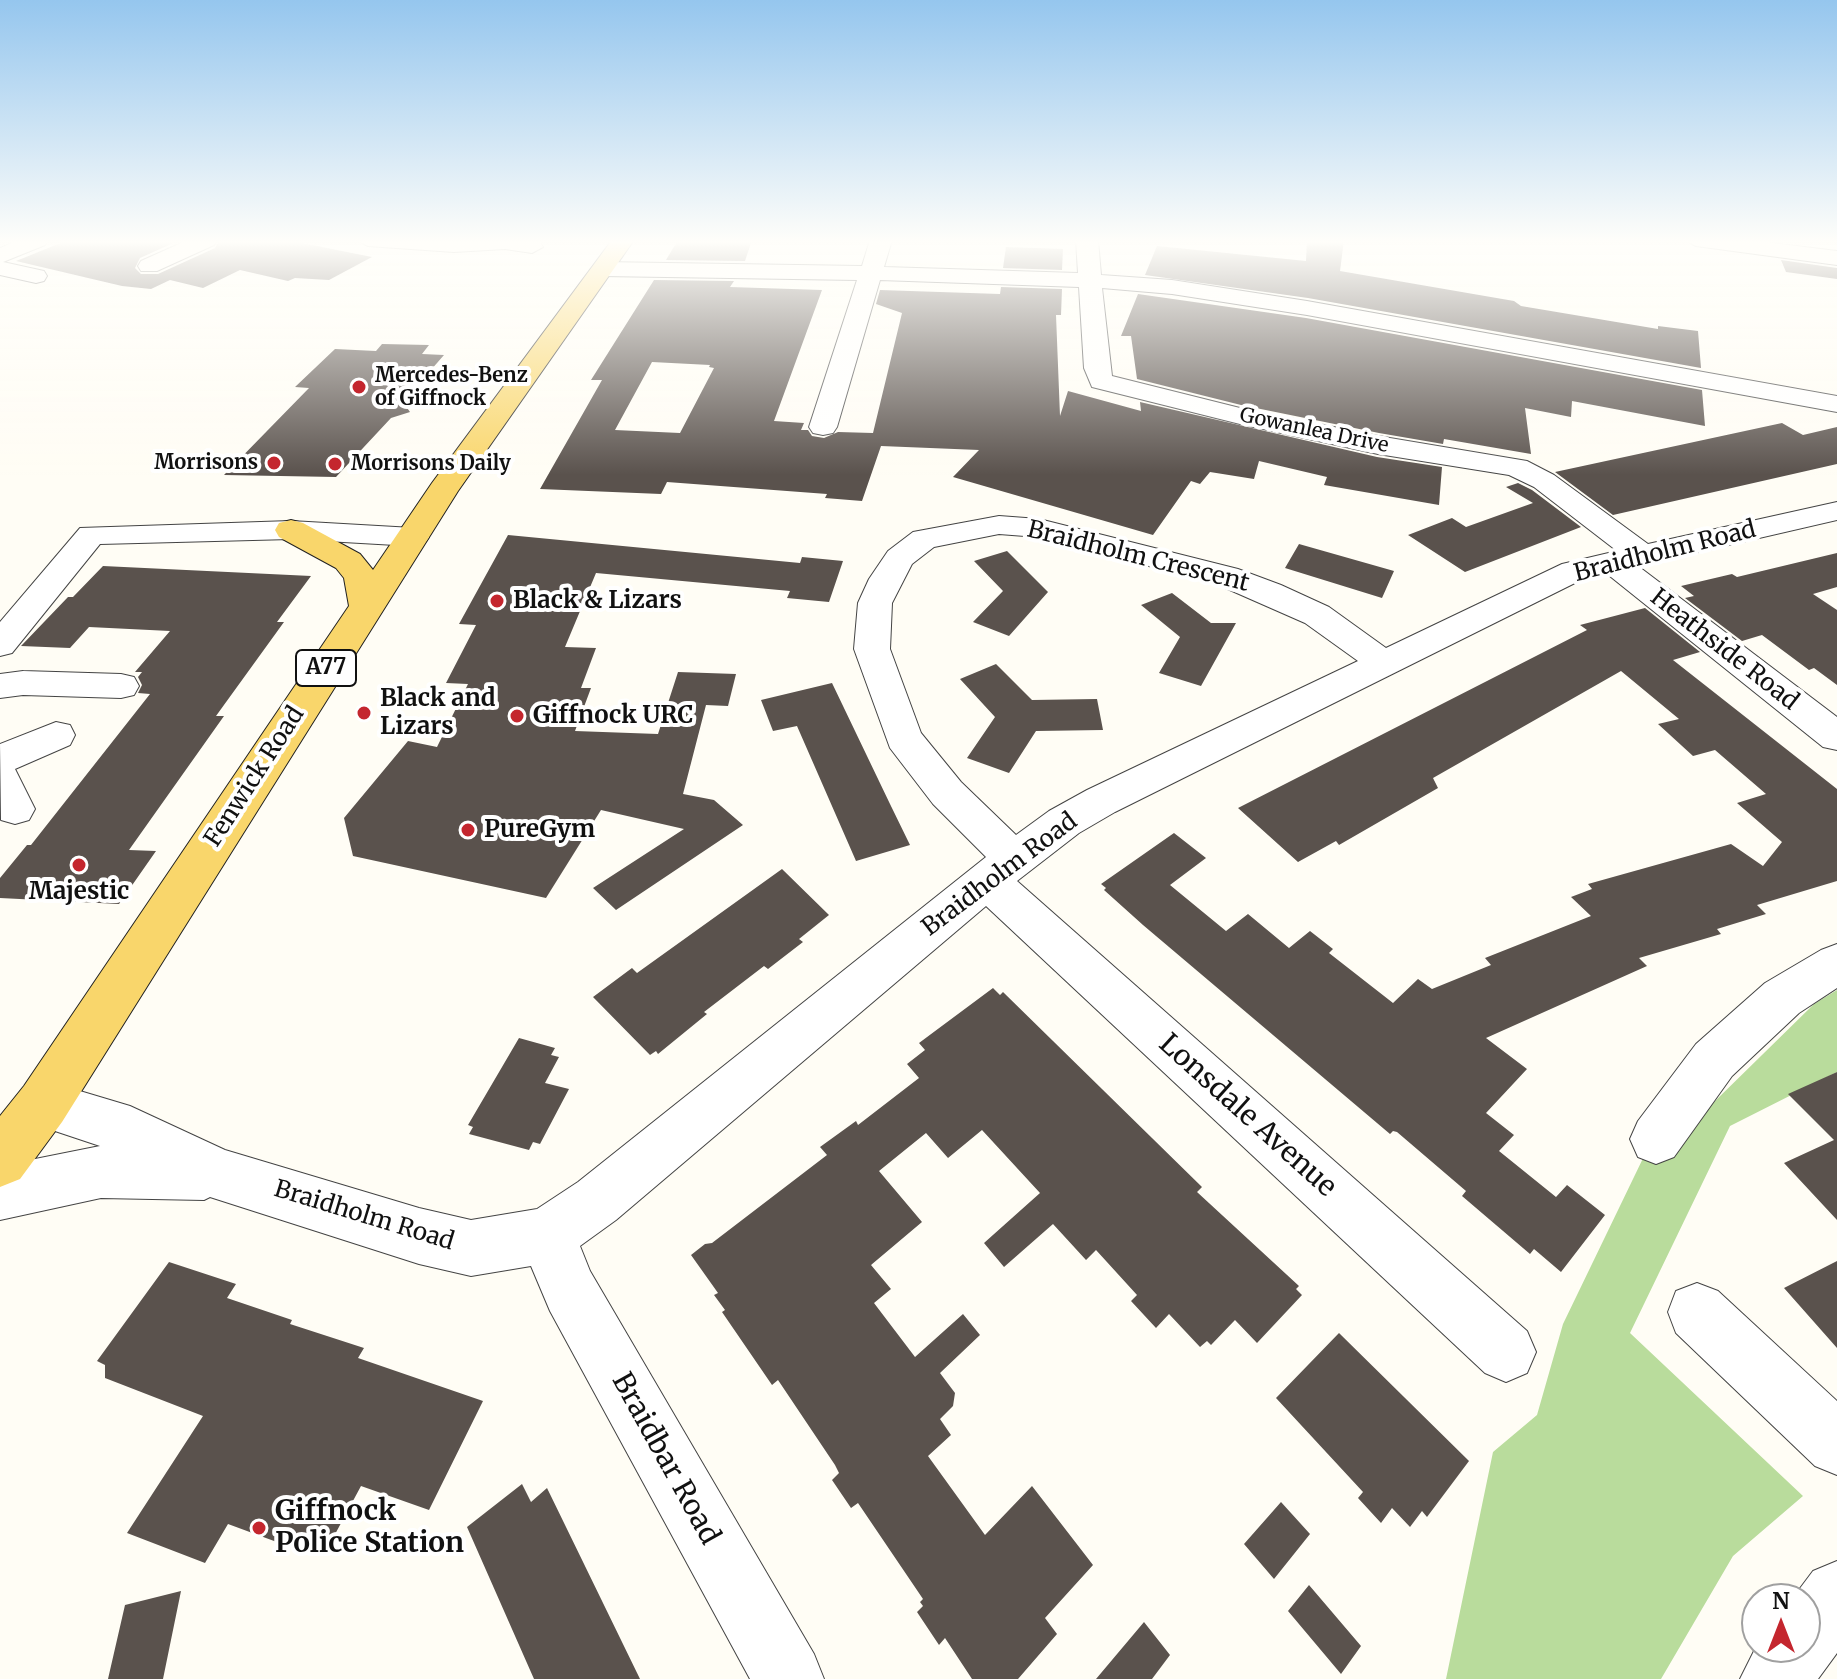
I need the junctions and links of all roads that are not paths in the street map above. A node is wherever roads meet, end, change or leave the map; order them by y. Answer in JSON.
{"nodes":[{"id":1,"x":567,"y":318,"type":"edge"},
{"id":2,"x":855,"y":318,"type":"edge"},
{"id":3,"x":1093,"y":318,"type":"edge"},
{"id":4,"x":1360,"y":318,"type":"edge"},
{"id":5,"x":1837,"y":404,"type":"edge"},
{"id":6,"x":823,"y":427,"type":"dead end"},
{"id":7,"x":1837,"y":511,"type":"edge"},
{"id":8,"x":291,"y":530,"type":"junction"},
{"id":9,"x":413,"y":537,"type":"junction"},
{"id":10,"x":1628,"y":559,"type":"junction"},
{"id":11,"x":367,"y":606,"type":"junction"},
{"id":12,"x":0,"y":645,"type":"edge"},
{"id":13,"x":1385,"y":664,"type":"junction"},
{"id":14,"x":0,"y":686,"type":"edge"},
{"id":15,"x":121,"y":686,"type":"dead end"},
{"id":16,"x":56,"y":735,"type":"dead end"},
{"id":17,"x":1837,"y":737,"type":"edge"},
{"id":18,"x":0,"y":760,"type":"edge"},
{"id":19,"x":1001,"y":870,"type":"junction"},
{"id":20,"x":1837,"y":964,"type":"edge"},
{"id":21,"x":43,"y":1104,"type":"junction"},
{"id":22,"x":1656,"y":1139,"type":"dead end"},
{"id":23,"x":0,"y":1160,"type":"edge"},
{"id":24,"x":217,"y":1174,"type":"junction"},
{"id":25,"x":0,"y":1193,"type":"edge"},
{"id":26,"x":547,"y":1235,"type":"junction"},
{"id":27,"x":1697,"y":1312,"type":"dead end"},
{"id":28,"x":1506,"y":1352,"type":"dead end"},
{"id":29,"x":1837,"y":1444,"type":"edge"},
{"id":30,"x":1837,"y":1595,"type":"edge"},
{"id":31,"x":1821,"y":1617,"type":"edge"},
{"id":32,"x":789,"y":1679,"type":"edge"}],
"edges":[{"from":1,"to":9,"type":"main road","name":"Fenwick Road","number":"A77"},
{"from":2,"to":6,"type":"street"},
{"from":3,"to":10,"type":"street","name":"Gowanlea Drive"},
{"from":4,"to":5,"type":"street"},
{"from":7,"to":10,"type":"street","name":"Braidholm Road"},
{"from":8,"to":9,"type":"street"},
{"from":8,"to":11,"type":"main road"},
{"from":8,"to":12,"type":"street"},
{"from":9,"to":11,"type":"main road","name":"Fenwick Road","number":"A77"},
{"from":10,"to":13,"type":"street","name":"Braidholm Road"},
{"from":10,"to":17,"type":"street","name":"Heathside Road"},
{"from":11,"to":21,"type":"main road","name":"Fenwick Road","number":"A77"},
{"from":13,"to":19,"type":"street","name":"Braidholm Road"},
{"from":13,"to":19,"type":"street","name":"Braidholm Crescent"},
{"from":14,"to":15,"type":"street"},
{"from":16,"to":18,"type":"street"},
{"from":19,"to":26,"type":"street","name":"Braidholm Road"},
{"from":19,"to":28,"type":"street","name":"Lonsdale Avenue"},
{"from":20,"to":22,"type":"street"},
{"from":21,"to":23,"type":"main road","name":"Fenwick Road","number":"A77"},
{"from":21,"to":24,"type":"street","name":"Braidholm Road"},
{"from":24,"to":25,"type":"street","name":"Braidholm Road"},
{"from":24,"to":26,"type":"street","name":"Braidholm Road"},
{"from":26,"to":32,"type":"street","name":"Braidbar Road"},
{"from":27,"to":29,"type":"street"},
{"from":30,"to":31,"type":"street"}]}
